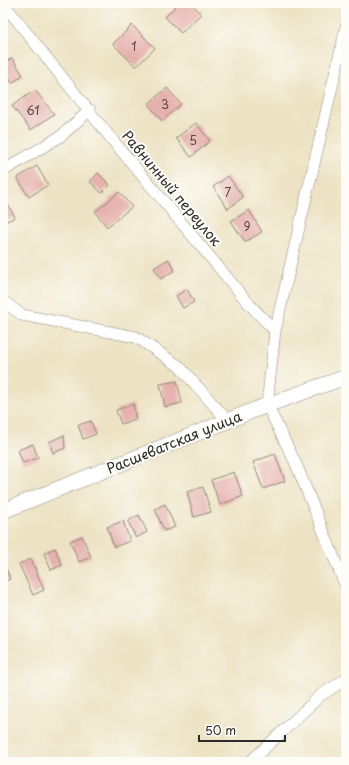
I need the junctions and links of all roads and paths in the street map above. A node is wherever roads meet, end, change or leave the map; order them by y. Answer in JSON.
{"nodes":[{"id":1,"x":3,"y":3,"type":"edge"},
{"id":2,"x":346,"y":27,"type":"edge"},
{"id":3,"x":90,"y":110,"type":"junction"},
{"id":4,"x":3,"y":171,"type":"edge"},
{"id":5,"x":3,"y":301,"type":"edge"},
{"id":6,"x":275,"y":331,"type":"junction"},
{"id":7,"x":346,"y":377,"type":"edge"},
{"id":8,"x":267,"y":405,"type":"junction"},
{"id":9,"x":228,"y":420,"type":"junction"},
{"id":10,"x":3,"y":511,"type":"edge"},
{"id":11,"x":346,"y":587,"type":"edge"},
{"id":12,"x":346,"y":679,"type":"edge"},
{"id":13,"x":250,"y":762,"type":"edge"}],
"edges":[{"from":1,"to":3,"type":"street","name":"Равнинный переулок"},
{"from":2,"to":6,"type":"street"},
{"from":3,"to":4,"type":"street"},
{"from":3,"to":6,"type":"street","name":"Равнинный переулок"},
{"from":5,"to":9,"type":"street"},
{"from":6,"to":8,"type":"street"},
{"from":7,"to":8,"type":"street","name":"Расшеватская улица"},
{"from":8,"to":9,"type":"street","name":"Расшеватская улица"},
{"from":8,"to":11,"type":"street"},
{"from":9,"to":10,"type":"street","name":"Расшеватская улица"},
{"from":12,"to":13,"type":"street"}]}
